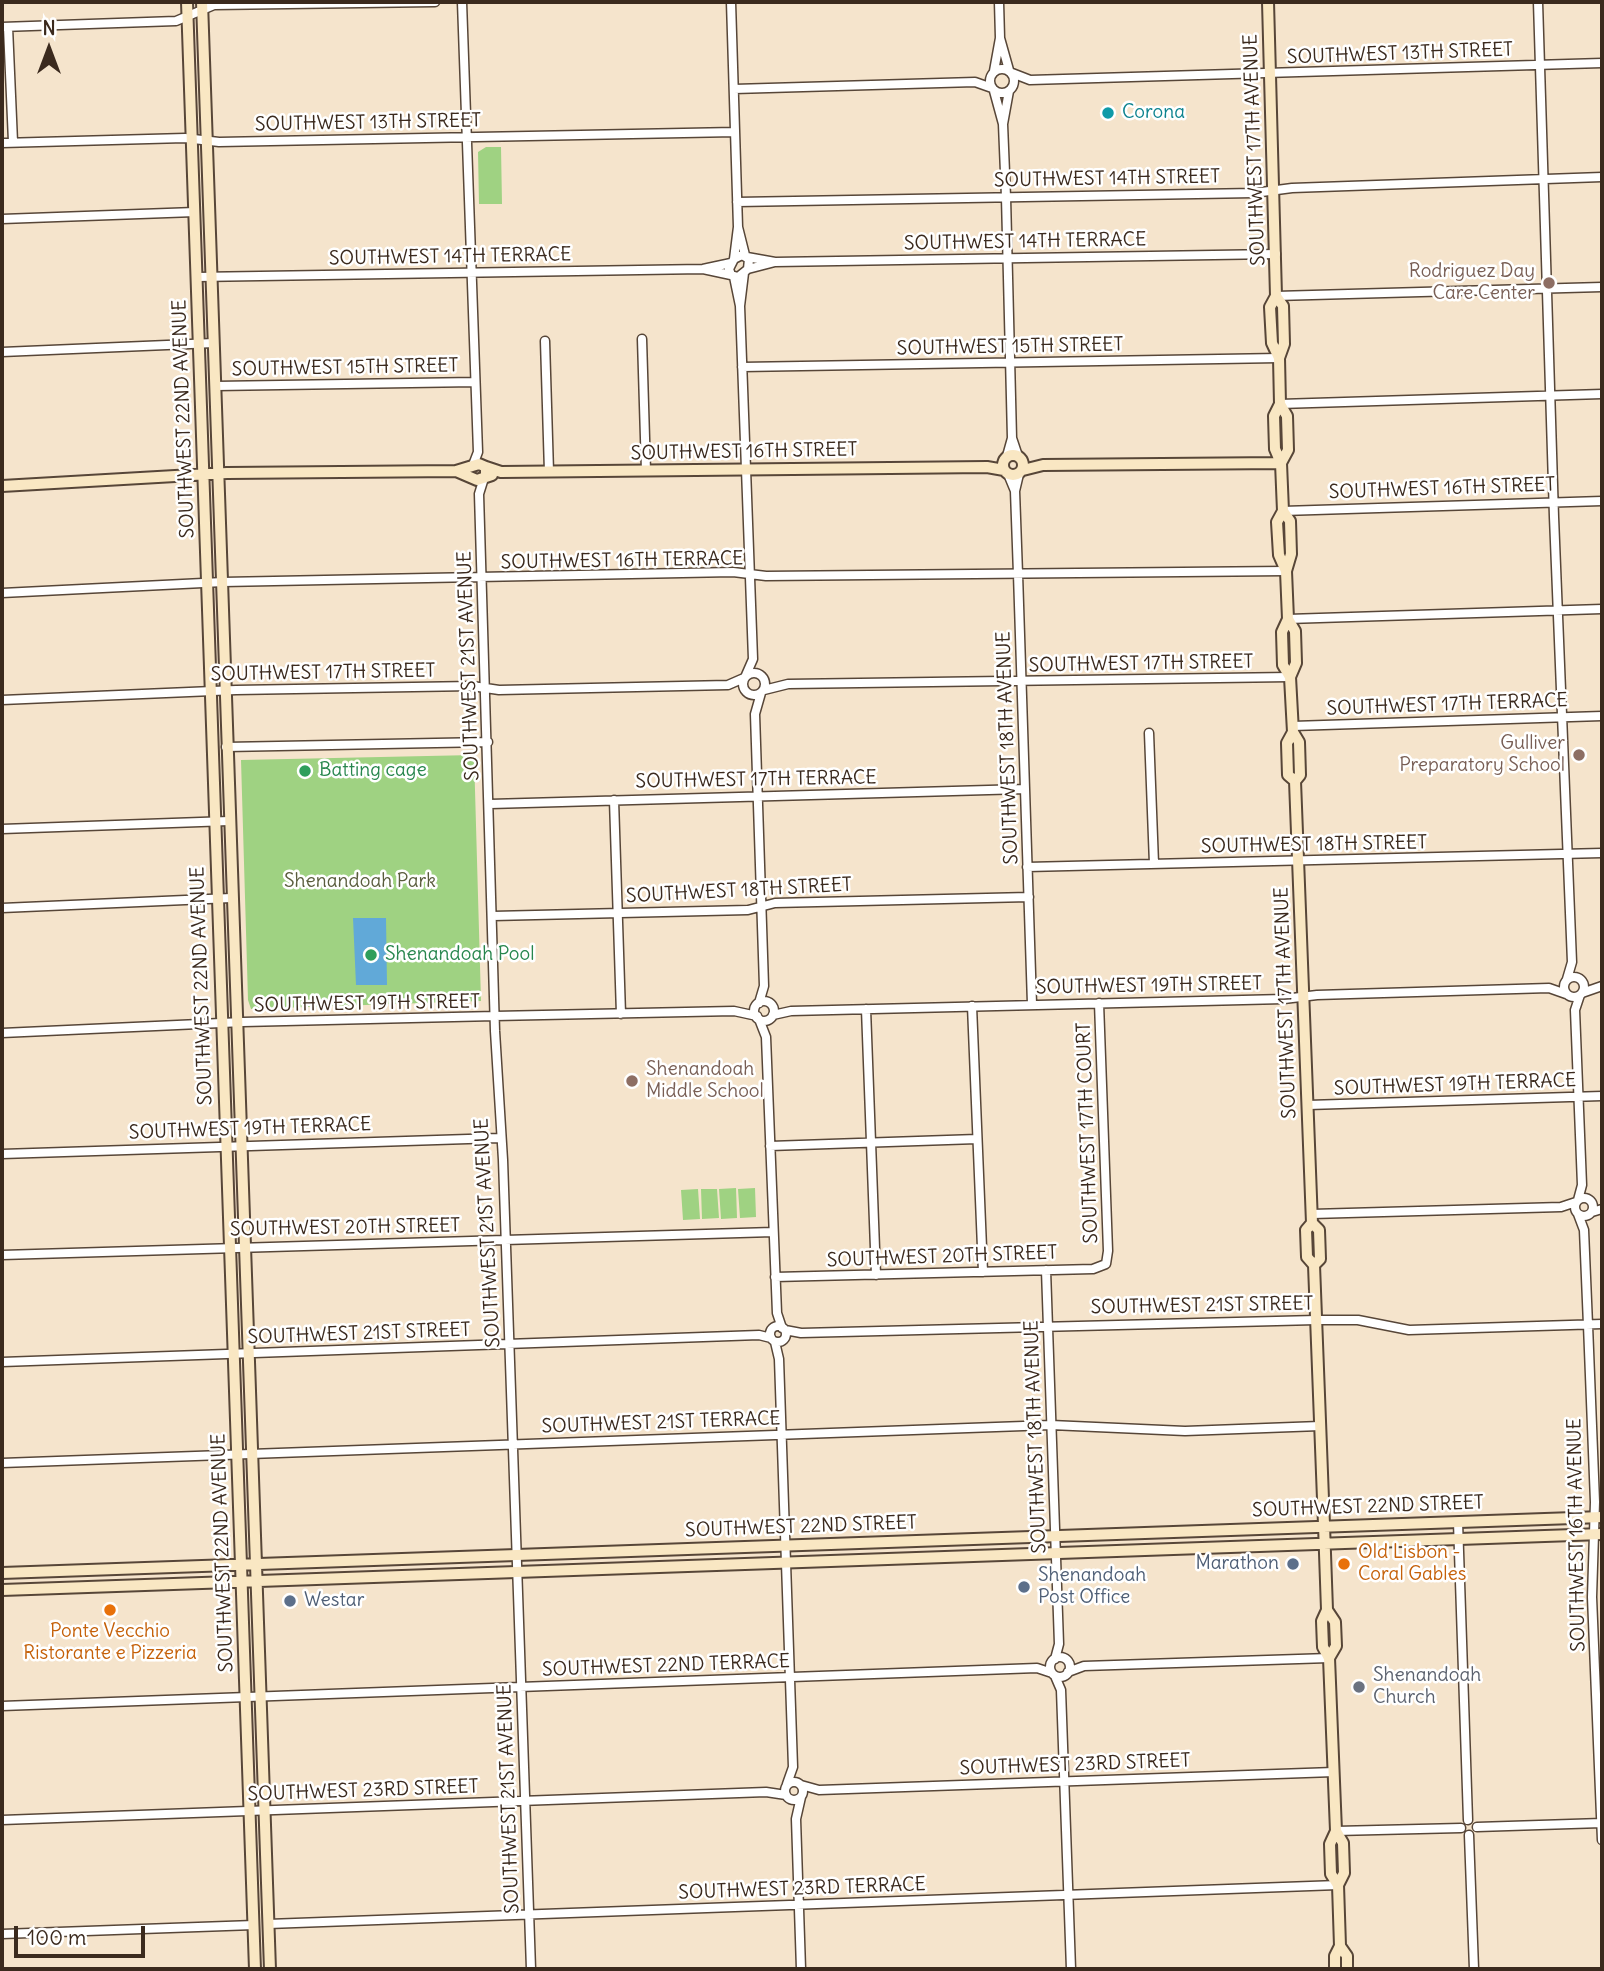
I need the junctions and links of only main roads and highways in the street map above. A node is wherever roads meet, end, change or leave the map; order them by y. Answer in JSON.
{"nodes":[{"id":1,"x":187,"y":2,"type":"edge"},
{"id":2,"x":1268,"y":2,"type":"edge"},
{"id":3,"x":202,"y":6,"type":"edge"},
{"id":4,"x":1281,"y":463,"type":"junction"},
{"id":5,"x":219,"y":474,"type":"junction"},
{"id":6,"x":204,"y":475,"type":"junction"},
{"id":7,"x":2,"y":486,"type":"edge"},
{"id":8,"x":1598,"y":1517,"type":"edge"},
{"id":9,"x":1324,"y":1525,"type":"junction"},
{"id":10,"x":1597,"y":1534,"type":"edge"},
{"id":11,"x":1325,"y":1542,"type":"junction"},
{"id":12,"x":241,"y":1564,"type":"junction"},
{"id":13,"x":256,"y":1564,"type":"junction"},
{"id":14,"x":2,"y":1573,"type":"edge"},
{"id":15,"x":242,"y":1581,"type":"junction"},
{"id":16,"x":256,"y":1581,"type":"junction"},
{"id":17,"x":2,"y":1590,"type":"edge"},
{"id":18,"x":268,"y":1924,"type":"junction"},
{"id":19,"x":254,"y":1925,"type":"junction"},
{"id":20,"x":1340,"y":1946,"type":"junction"},
{"id":21,"x":255,"y":1969,"type":"edge"},
{"id":22,"x":270,"y":1969,"type":"edge"},
{"id":23,"x":1335,"y":1969,"type":"edge"},
{"id":24,"x":1347,"y":1969,"type":"edge"}],
"edges":[{"from":1,"to":6,"type":"main road","name":"SOUTHWEST 22ND AVENUE"},
{"from":2,"to":4,"type":"main road","name":"SOUTHWEST 17TH AVENUE"},
{"from":3,"to":5,"type":"main road","name":"SOUTHWEST 22ND AVENUE"},
{"from":4,"to":5,"type":"main road","name":"SOUTHWEST 16TH STREET"},
{"from":4,"to":9,"type":"main road","name":"SOUTHWEST 17TH AVENUE"},
{"from":5,"to":6,"type":"main road","name":"SOUTHWEST 16TH STREET"},
{"from":5,"to":13,"type":"main road","name":"SOUTHWEST 22ND AVENUE"},
{"from":6,"to":7,"type":"main road","name":"SOUTHWEST 16TH STREET"},
{"from":6,"to":12,"type":"main road","name":"SOUTHWEST 22ND AVENUE"},
{"from":8,"to":9,"type":"main road","name":"SOUTHWEST 22ND STREET"},
{"from":9,"to":11,"type":"main road","name":"SOUTHWEST 17TH AVENUE"},
{"from":9,"to":13,"type":"main road","name":"SOUTHWEST 22ND STREET"},
{"from":10,"to":11,"type":"main road","name":"SOUTHWEST 22ND STREET"},
{"from":11,"to":16,"type":"main road","name":"SOUTHWEST 22ND STREET"},
{"from":11,"to":20,"type":"main road","name":"SOUTHWEST 17TH AVENUE"},
{"from":12,"to":13,"type":"main road","name":"SOUTHWEST 22ND STREET"},
{"from":12,"to":14,"type":"main road","name":"SOUTHWEST 22ND STREET"},
{"from":12,"to":15,"type":"main road","name":"SOUTHWEST 22ND AVENUE"},
{"from":13,"to":16,"type":"main road","name":"SOUTHWEST 22ND AVENUE"},
{"from":15,"to":16,"type":"main road","name":"SOUTHWEST 22ND STREET"},
{"from":15,"to":17,"type":"main road","name":"SOUTHWEST 22ND STREET"},
{"from":15,"to":19,"type":"main road","name":"SOUTHWEST 22ND AVENUE"},
{"from":16,"to":18,"type":"main road","name":"SOUTHWEST 22ND AVENUE"},
{"from":18,"to":19,"type":"main road"},
{"from":18,"to":22,"type":"main road","name":"SOUTHWEST 22ND AVENUE"},
{"from":19,"to":21,"type":"main road","name":"SOUTHWEST 22ND AVENUE"},
{"from":20,"to":23,"type":"main road","name":"SOUTHWEST 17TH AVENUE"},
{"from":20,"to":24,"type":"main road","name":"SOUTHWEST 17TH AVENUE"}]}
